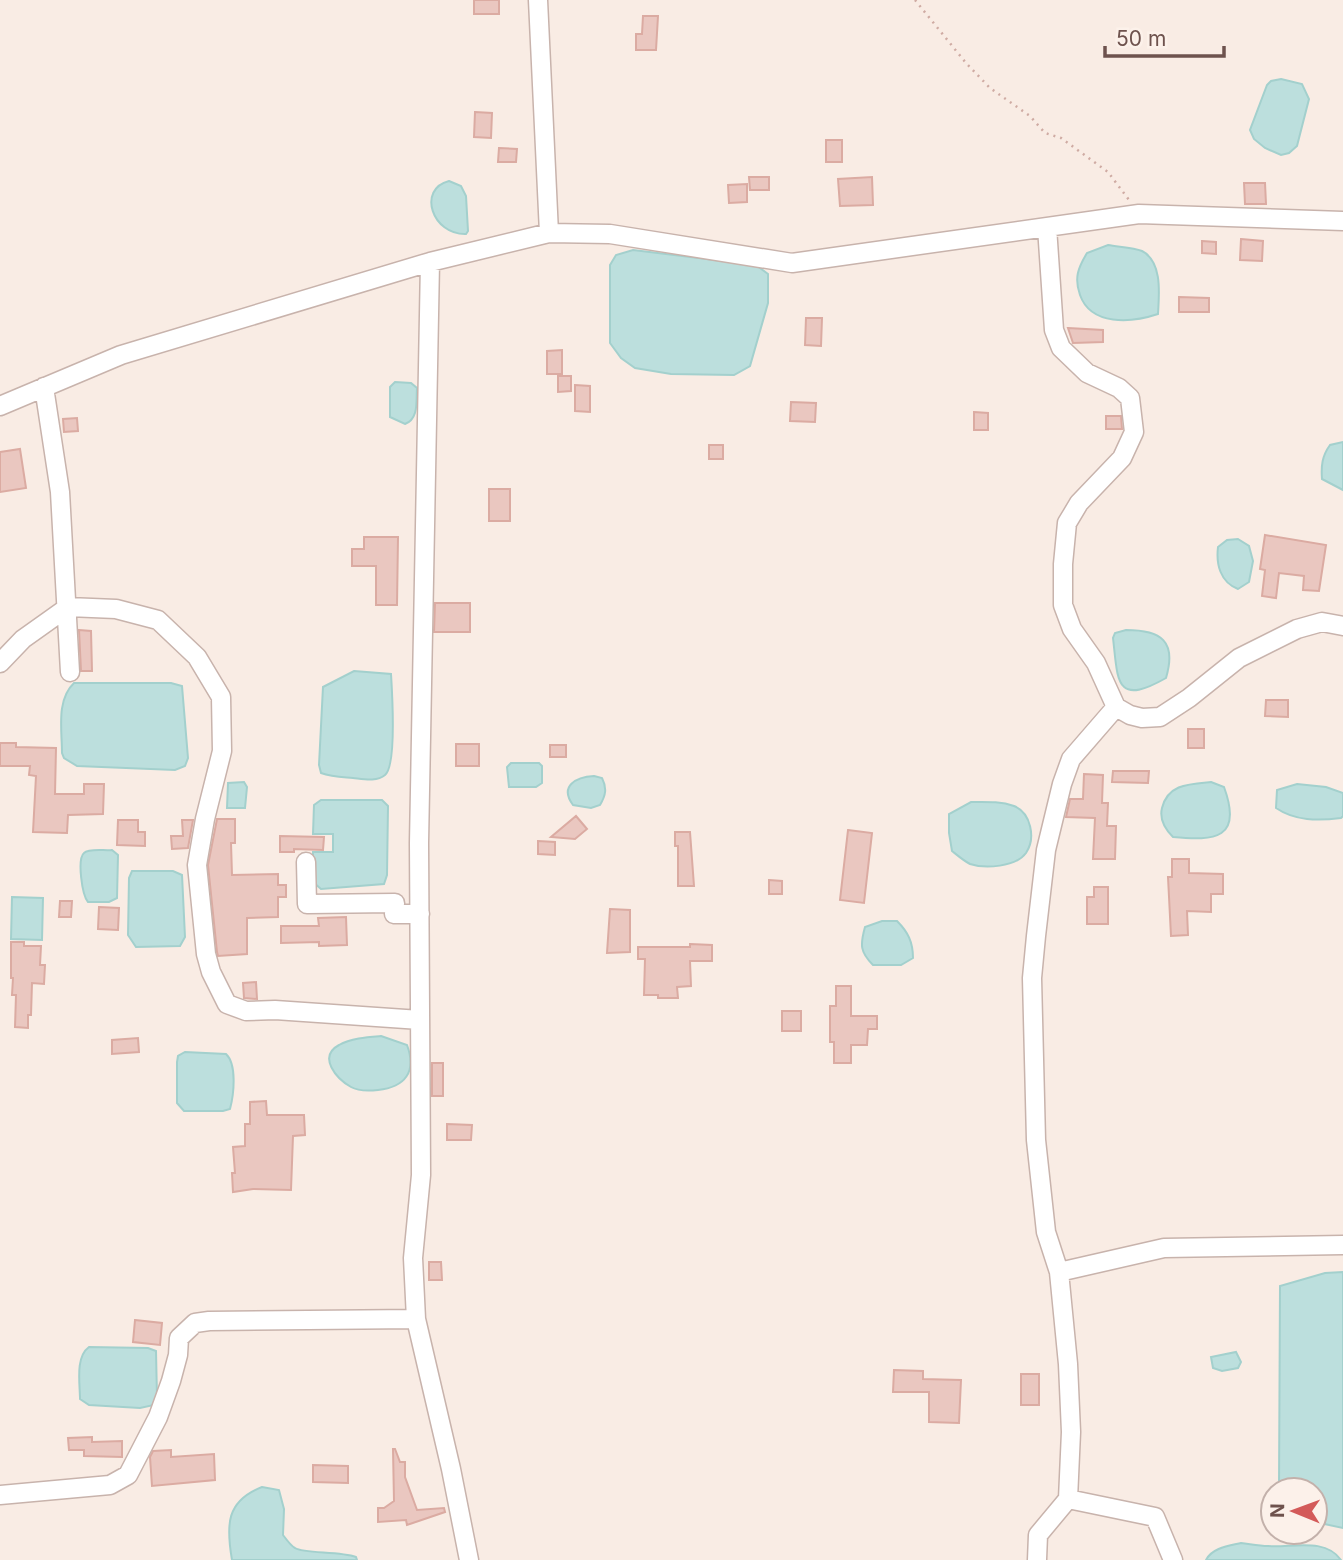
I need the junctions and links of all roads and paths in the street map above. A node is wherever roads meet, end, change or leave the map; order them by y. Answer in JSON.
{"nodes":[{"id":1,"x":538,"y":0,"type":"edge"},
{"id":2,"x":915,"y":0,"type":"edge"},
{"id":3,"x":1139,"y":214,"type":"junction"},
{"id":4,"x":1343,"y":221,"type":"edge"},
{"id":5,"x":1047,"y":227,"type":"junction"},
{"id":6,"x":549,"y":233,"type":"junction"},
{"id":7,"x":430,"y":262,"type":"junction"},
{"id":8,"x":44,"y":387,"type":"junction"},
{"id":9,"x":0,"y":406,"type":"edge"},
{"id":10,"x":68,"y":607,"type":"junction"},
{"id":11,"x":1343,"y":626,"type":"edge"},
{"id":12,"x":0,"y":663,"type":"edge"},
{"id":13,"x":70,"y":672,"type":"dead end"},
{"id":14,"x":1116,"y":707,"type":"junction"},
{"id":15,"x":306,"y":862,"type":"dead end"},
{"id":16,"x":420,"y":914,"type":"junction"},
{"id":17,"x":420,"y":1020,"type":"junction"},
{"id":18,"x":1343,"y":1245,"type":"edge"},
{"id":19,"x":1059,"y":1272,"type":"junction"},
{"id":20,"x":416,"y":1319,"type":"junction"},
{"id":21,"x":0,"y":1495,"type":"edge"},
{"id":22,"x":1068,"y":1499,"type":"junction"},
{"id":23,"x":469,"y":1560,"type":"edge"},
{"id":24,"x":1037,"y":1560,"type":"edge"},
{"id":25,"x":1173,"y":1560,"type":"edge"}],
"edges":[{"from":1,"to":6,"type":"street"},
{"from":2,"to":3,"type":"path"},
{"from":3,"to":4,"type":"street"},
{"from":3,"to":5,"type":"street"},
{"from":5,"to":6,"type":"street"},
{"from":5,"to":14,"type":"street"},
{"from":6,"to":7,"type":"street"},
{"from":7,"to":8,"type":"street"},
{"from":7,"to":16,"type":"street"},
{"from":8,"to":9,"type":"street"},
{"from":8,"to":10,"type":"street"},
{"from":10,"to":12,"type":"street"},
{"from":10,"to":13,"type":"street"},
{"from":10,"to":17,"type":"street"},
{"from":11,"to":14,"type":"street"},
{"from":14,"to":19,"type":"street"},
{"from":15,"to":16,"type":"street"},
{"from":16,"to":17,"type":"street"},
{"from":17,"to":20,"type":"street"},
{"from":18,"to":19,"type":"street"},
{"from":19,"to":22,"type":"street"},
{"from":20,"to":21,"type":"street"},
{"from":20,"to":23,"type":"street"},
{"from":22,"to":24,"type":"street"},
{"from":22,"to":25,"type":"street"}]}
